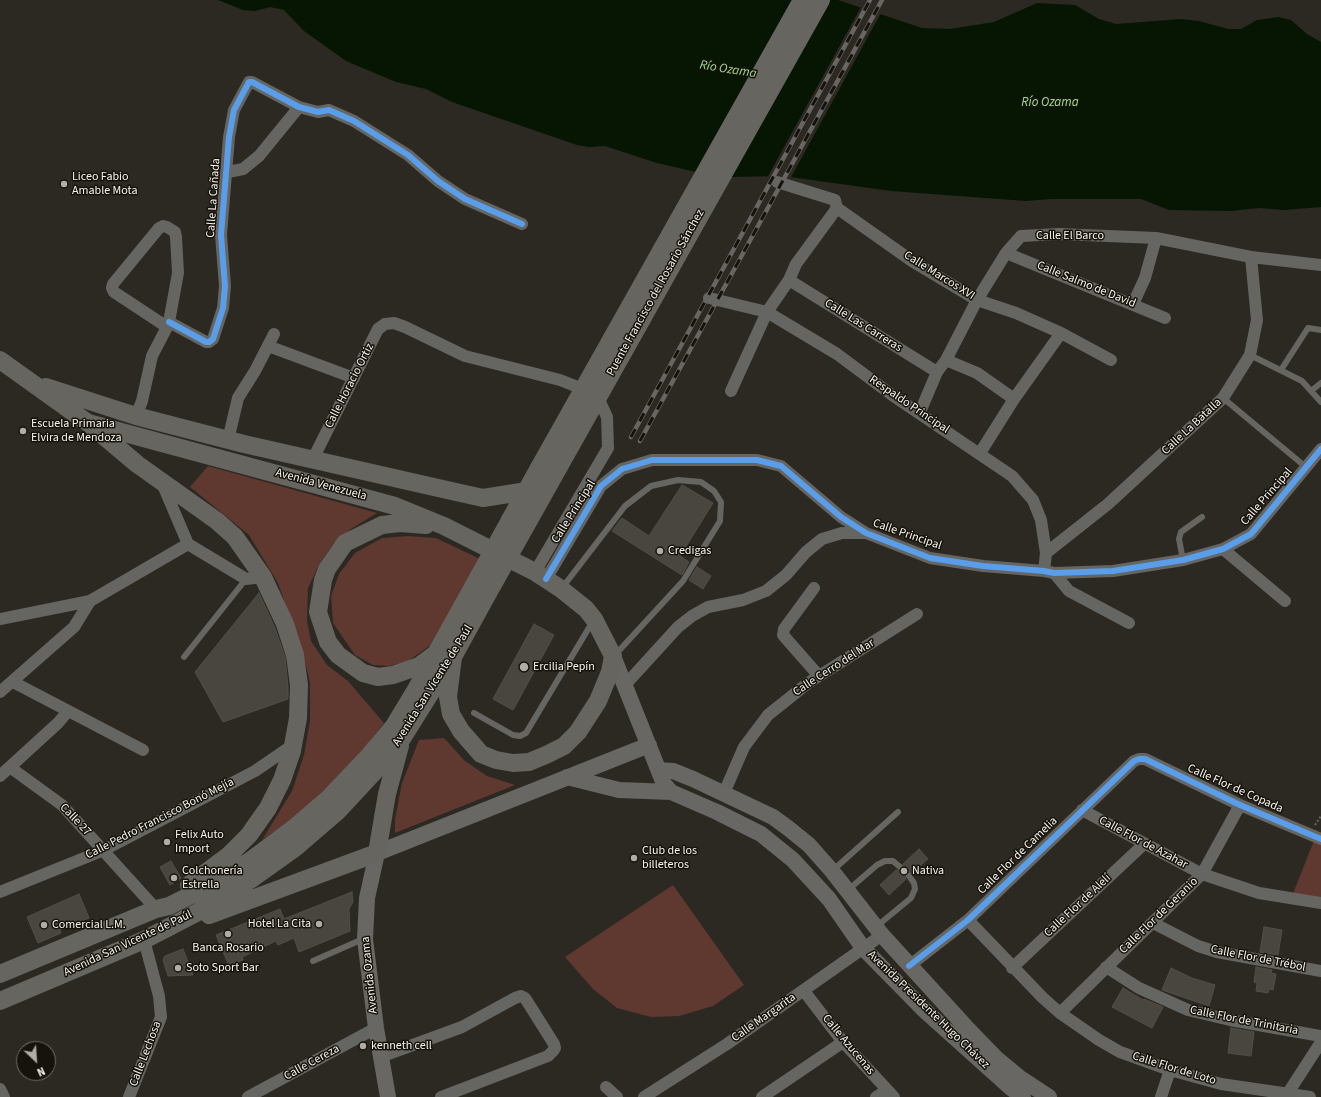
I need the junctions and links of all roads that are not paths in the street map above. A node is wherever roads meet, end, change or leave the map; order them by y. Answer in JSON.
{"nodes":[{"id":1,"x":802,"y":0,"type":"edge"},
{"id":2,"x":821,"y":0,"type":"edge"},
{"id":3,"x":299,"y":107,"type":"junction"},
{"id":4,"x":228,"y":172,"type":"junction"},
{"id":5,"x":777,"y":182,"type":"dead end"},
{"id":6,"x":837,"y":208,"type":"junction"},
{"id":7,"x":522,"y":224,"type":"dead end"},
{"id":8,"x":1156,"y":238,"type":"junction"},
{"id":9,"x":1006,"y":253,"type":"junction"},
{"id":10,"x":1251,"y":257,"type":"junction"},
{"id":11,"x":1321,"y":265,"type":"edge"},
{"id":12,"x":788,"y":280,"type":"junction"},
{"id":13,"x":709,"y":298,"type":"dead end"},
{"id":14,"x":977,"y":300,"type":"junction"},
{"id":15,"x":1133,"y":304,"type":"junction"},
{"id":16,"x":767,"y":312,"type":"junction"},
{"id":17,"x":1165,"y":318,"type":"dead end"},
{"id":18,"x":168,"y":324,"type":"junction"},
{"id":19,"x":1321,"y":330,"type":"edge"},
{"id":20,"x":1061,"y":332,"type":"junction"},
{"id":21,"x":274,"y":334,"type":"dead end"},
{"id":22,"x":268,"y":346,"type":"junction"},
{"id":23,"x":1250,"y":355,"type":"junction"},
{"id":24,"x":0,"y":360,"type":"edge"},
{"id":25,"x":946,"y":360,"type":"junction"},
{"id":26,"x":1111,"y":360,"type":"dead end"},
{"id":27,"x":1281,"y":370,"type":"junction"},
{"id":28,"x":937,"y":372,"type":"junction"},
{"id":29,"x":354,"y":378,"type":"junction"},
{"id":30,"x":1321,"y":383,"type":"edge"},
{"id":31,"x":33,"y":384,"type":"junction"},
{"id":32,"x":731,"y":391,"type":"dead end"},
{"id":33,"x":1311,"y":391,"type":"junction"},
{"id":34,"x":1224,"y":398,"type":"junction"},
{"id":35,"x":1014,"y":399,"type":"junction"},
{"id":36,"x":1321,"y":402,"type":"edge"},
{"id":37,"x":920,"y":412,"type":"junction"},
{"id":38,"x":136,"y":416,"type":"junction"},
{"id":39,"x":88,"y":423,"type":"junction"},
{"id":40,"x":228,"y":440,"type":"junction"},
{"id":41,"x":1321,"y":449,"type":"edge"},
{"id":42,"x":980,"y":453,"type":"junction"},
{"id":43,"x":313,"y":459,"type":"junction"},
{"id":44,"x":1307,"y":468,"type":"junction"},
{"id":45,"x":162,"y":482,"type":"junction"},
{"id":46,"x":527,"y":491,"type":"junction"},
{"id":47,"x":1202,"y":517,"type":"dead end"},
{"id":48,"x":444,"y":526,"type":"junction"},
{"id":49,"x":866,"y":533,"type":"junction"},
{"id":50,"x":188,"y":544,"type":"junction"},
{"id":51,"x":1223,"y":549,"type":"junction"},
{"id":52,"x":1046,"y":553,"type":"junction"},
{"id":53,"x":1184,"y":560,"type":"junction"},
{"id":54,"x":1049,"y":572,"type":"junction"},
{"id":55,"x":541,"y":576,"type":"junction"},
{"id":56,"x":255,"y":578,"type":"junction"},
{"id":57,"x":486,"y":581,"type":"junction"},
{"id":58,"x":814,"y":588,"type":"dead end"},
{"id":59,"x":561,"y":589,"type":"junction"},
{"id":60,"x":90,"y":601,"type":"junction"},
{"id":61,"x":1285,"y":601,"type":"dead end"},
{"id":62,"x":916,"y":614,"type":"dead end"},
{"id":63,"x":0,"y":619,"type":"edge"},
{"id":64,"x":594,"y":619,"type":"junction"},
{"id":65,"x":1129,"y":623,"type":"dead end"},
{"id":66,"x":462,"y":624,"type":"junction"},
{"id":67,"x":435,"y":655,"type":"junction"},
{"id":68,"x":614,"y":656,"type":"junction"},
{"id":69,"x":184,"y":657,"type":"dead end"},
{"id":70,"x":453,"y":657,"type":"junction"},
{"id":71,"x":819,"y":676,"type":"junction"},
{"id":72,"x":13,"y":682,"type":"junction"},
{"id":73,"x":626,"y":684,"type":"junction"},
{"id":74,"x":0,"y":692,"type":"edge"},
{"id":75,"x":68,"y":710,"type":"junction"},
{"id":76,"x":474,"y":713,"type":"dead end"},
{"id":77,"x":403,"y":736,"type":"junction"},
{"id":78,"x":292,"y":745,"type":"junction"},
{"id":79,"x":649,"y":745,"type":"junction"},
{"id":80,"x":143,"y":750,"type":"dead end"},
{"id":81,"x":1139,"y":758,"type":"joint"},
{"id":82,"x":11,"y":768,"type":"junction"},
{"id":83,"x":659,"y":770,"type":"junction"},
{"id":84,"x":0,"y":776,"type":"edge"},
{"id":85,"x":567,"y":777,"type":"junction"},
{"id":86,"x":671,"y":792,"type":"junction"},
{"id":87,"x":724,"y":793,"type":"junction"},
{"id":88,"x":1240,"y":805,"type":"junction"},
{"id":89,"x":1082,"y":810,"type":"junction"},
{"id":90,"x":898,"y":812,"type":"dead end"},
{"id":91,"x":1321,"y":839,"type":"edge"},
{"id":92,"x":1144,"y":844,"type":"junction"},
{"id":93,"x":104,"y":850,"type":"junction"},
{"id":94,"x":377,"y":853,"type":"junction"},
{"id":95,"x":900,"y":866,"type":"dead end"},
{"id":96,"x":832,"y":871,"type":"junction"},
{"id":97,"x":1202,"y":874,"type":"junction"},
{"id":98,"x":909,"y":876,"type":"dead end"},
{"id":99,"x":847,"y":890,"type":"junction"},
{"id":100,"x":0,"y":892,"type":"edge"},
{"id":101,"x":1321,"y":903,"type":"edge"},
{"id":102,"x":156,"y":909,"type":"junction"},
{"id":103,"x":968,"y":920,"type":"junction"},
{"id":104,"x":1153,"y":923,"type":"junction"},
{"id":105,"x":879,"y":931,"type":"junction"},
{"id":106,"x":365,"y":939,"type":"junction"},
{"id":107,"x":144,"y":940,"type":"junction"},
{"id":108,"x":863,"y":948,"type":"junction"},
{"id":109,"x":313,"y":961,"type":"dead end"},
{"id":110,"x":909,"y":966,"type":"junction"},
{"id":111,"x":1106,"y":966,"type":"junction"},
{"id":112,"x":1012,"y":968,"type":"junction"},
{"id":113,"x":1321,"y":971,"type":"edge"},
{"id":114,"x":0,"y":974,"type":"edge"},
{"id":115,"x":804,"y":991,"type":"junction"},
{"id":116,"x":0,"y":1001,"type":"edge"},
{"id":117,"x":1060,"y":1013,"type":"junction"},
{"id":118,"x":376,"y":1028,"type":"junction"},
{"id":119,"x":1321,"y":1036,"type":"edge"},
{"id":120,"x":843,"y":1042,"type":"junction"},
{"id":121,"x":1321,"y":1042,"type":"edge"},
{"id":122,"x":380,"y":1057,"type":"junction"},
{"id":123,"x":1170,"y":1070,"type":"junction"},
{"id":124,"x":606,"y":1087,"type":"dead end"},
{"id":125,"x":0,"y":1089,"type":"edge"},
{"id":126,"x":270,"y":1092,"type":"edge"},
{"id":127,"x":890,"y":1093,"type":"edge"},
{"id":128,"x":1288,"y":1093,"type":"junction"},
{"id":129,"x":4,"y":1097,"type":"edge"},
{"id":130,"x":129,"y":1097,"type":"edge"},
{"id":131,"x":248,"y":1097,"type":"edge"},
{"id":132,"x":388,"y":1097,"type":"edge"},
{"id":133,"x":441,"y":1097,"type":"edge"},
{"id":134,"x":617,"y":1097,"type":"edge"},
{"id":135,"x":644,"y":1097,"type":"edge"},
{"id":136,"x":762,"y":1097,"type":"edge"},
{"id":137,"x":876,"y":1097,"type":"edge"},
{"id":138,"x":1023,"y":1097,"type":"edge"},
{"id":139,"x":1049,"y":1097,"type":"edge"},
{"id":140,"x":1161,"y":1097,"type":"edge"},
{"id":141,"x":1310,"y":1097,"type":"edge"}],
"edges":[{"from":1,"to":46,"type":"main road","name":"Puente Francisco del Rosario Sánchez","bridge":true},
{"from":2,"to":57,"type":"main road","name":"Puente Francisco del Rosario Sánchez","bridge":true},
{"from":3,"to":4,"type":"street"},
{"from":3,"to":4,"type":"street","name":"Calle La Cañada"},
{"from":3,"to":7,"type":"street"},
{"from":4,"to":18,"type":"street","name":"Calle La Cañada"},
{"from":5,"to":6,"type":"street","name":"Calle Marcos XVI"},
{"from":6,"to":12,"type":"street"},
{"from":6,"to":14,"type":"street","name":"Calle Marcos XVI"},
{"from":8,"to":9,"type":"street","name":"Calle El Barco"},
{"from":8,"to":10,"type":"street","name":"Calle El Barco"},
{"from":8,"to":15,"type":"street"},
{"from":9,"to":14,"type":"street","name":"Calle El Barco"},
{"from":9,"to":15,"type":"street","name":"Calle Salmo de David"},
{"from":10,"to":11,"type":"street","name":"Calle El Barco"},
{"from":10,"to":23,"type":"street","name":"Calle La Batalla"},
{"from":12,"to":16,"type":"street"},
{"from":12,"to":28,"type":"street","name":"Calle Las Carreras"},
{"from":13,"to":16,"type":"street","name":"Respaldo Principal"},
{"from":14,"to":20,"type":"street","name":"Calle Marcos XVI"},
{"from":14,"to":25,"type":"street","name":"Calle El Barco"},
{"from":15,"to":17,"type":"street","name":"Calle Salmo de David"},
{"from":16,"to":32,"type":"street"},
{"from":16,"to":37,"type":"street","name":"Respaldo Principal"},
{"from":18,"to":18,"type":"street"},
{"from":18,"to":38,"type":"street"},
{"from":19,"to":27,"type":"lane"},
{"from":20,"to":26,"type":"street","name":"Calle Marcos XVI"},
{"from":20,"to":35,"type":"street"},
{"from":21,"to":22,"type":"street"},
{"from":22,"to":29,"type":"street"},
{"from":22,"to":40,"type":"street"},
{"from":23,"to":27,"type":"lane"},
{"from":23,"to":34,"type":"street","name":"Calle La Batalla"},
{"from":24,"to":31,"type":"main road","name":"Avenida Venezuela"},
{"from":25,"to":28,"type":"street","name":"Calle El Barco"},
{"from":25,"to":35,"type":"street"},
{"from":27,"to":33,"type":"lane"},
{"from":28,"to":37,"type":"street","name":"Calle El Barco"},
{"from":29,"to":43,"type":"street","name":"Calle Horacio Ortiz"},
{"from":29,"to":55,"type":"street","name":"Calle Horacio Ortiz"},
{"from":30,"to":33,"type":"lane"},
{"from":31,"to":38,"type":"main road"},
{"from":31,"to":39,"type":"main road","name":"Avenida Venezuela"},
{"from":33,"to":36,"type":"lane"},
{"from":34,"to":44,"type":"lane"},
{"from":34,"to":52,"type":"street","name":"Calle La Batalla"},
{"from":35,"to":42,"type":"street"},
{"from":37,"to":42,"type":"street","name":"Respaldo Principal"},
{"from":38,"to":40,"type":"main road"},
{"from":39,"to":45,"type":"main road"},
{"from":39,"to":48,"type":"main road","name":"Avenida Venezuela"},
{"from":40,"to":43,"type":"main road"},
{"from":41,"to":44,"type":"street","name":"Calle Principal"},
{"from":42,"to":52,"type":"street","name":"Respaldo Principal"},
{"from":43,"to":46,"type":"main road"},
{"from":44,"to":51,"type":"street","name":"Calle Principal"},
{"from":45,"to":50,"type":"street"},
{"from":45,"to":56,"type":"main road"},
{"from":46,"to":57,"type":"main road","name":"Puente Francisco del Rosario Sánchez","bridge":true},
{"from":47,"to":53,"type":"lane"},
{"from":48,"to":55,"type":"main road","name":"Avenida Venezuela"},
{"from":48,"to":67,"type":"main road"},
{"from":49,"to":54,"type":"street","name":"Calle Principal"},
{"from":49,"to":55,"type":"street","name":"Calle Principal"},
{"from":49,"to":73,"type":"street"},
{"from":50,"to":56,"type":"street"},
{"from":50,"to":60,"type":"street"},
{"from":51,"to":53,"type":"street","name":"Calle Principal"},
{"from":51,"to":61,"type":"street"},
{"from":52,"to":54,"type":"street","name":"Respaldo Principal"},
{"from":53,"to":54,"type":"street","name":"Calle Principal"},
{"from":54,"to":65,"type":"street"},
{"from":55,"to":59,"type":"main road","name":"Avenida Venezuela"},
{"from":56,"to":69,"type":"lane"},
{"from":56,"to":78,"type":"main road"},
{"from":57,"to":66,"type":"main road","name":"Avenida San Vicente de Paúl"},
{"from":58,"to":71,"type":"street"},
{"from":59,"to":64,"type":"main road","name":"Avenida Venezuela"},
{"from":59,"to":68,"type":"lane"},
{"from":60,"to":63,"type":"street"},
{"from":60,"to":72,"type":"street"},
{"from":62,"to":71,"type":"street","name":"Calle Cerro del Mar"},
{"from":64,"to":68,"type":"main road","name":"Avenida Venezuela"},
{"from":64,"to":76,"type":"lane"},
{"from":66,"to":67,"type":"main road","name":"Avenida San Vicente de Paúl"},
{"from":66,"to":70,"type":"main road","name":"Avenida San Vicente de Paúl"},
{"from":67,"to":102,"type":"main road","name":"Avenida San Vicente de Paúl"},
{"from":68,"to":70,"type":"main road"},
{"from":68,"to":73,"type":"main road"},
{"from":70,"to":77,"type":"main road","name":"Avenida San Vicente de Paúl"},
{"from":71,"to":87,"type":"street","name":"Calle Cerro del Mar"},
{"from":72,"to":74,"type":"street"},
{"from":72,"to":75,"type":"street"},
{"from":73,"to":79,"type":"main road"},
{"from":75,"to":80,"type":"street"},
{"from":75,"to":82,"type":"street"},
{"from":77,"to":94,"type":"main road"},
{"from":77,"to":107,"type":"main road","name":"Avenida San Vicente de Paúl"},
{"from":78,"to":93,"type":"street","name":"Calle Pedro Francisco Bonó Mejía"},
{"from":78,"to":102,"type":"main road"},
{"from":79,"to":83,"type":"main road"},
{"from":79,"to":85,"type":"main road"},
{"from":81,"to":88,"type":"street","name":"Calle Flor de Copada"},
{"from":81,"to":89,"type":"street","name":"Calle Flor de Camelia"},
{"from":82,"to":84,"type":"street"},
{"from":82,"to":93,"type":"street","name":"Calle 27"},
{"from":83,"to":86,"type":"main road"},
{"from":83,"to":87,"type":"main road","name":"Avenida Presidente Hugo Chávez"},
{"from":85,"to":86,"type":"main road"},
{"from":85,"to":94,"type":"main road"},
{"from":86,"to":108,"type":"main road","name":"Avenida Presidente Hugo Chávez"},
{"from":87,"to":96,"type":"main road","name":"Avenida Presidente Hugo Chávez"},
{"from":88,"to":91,"type":"street","name":"Calle Flor de Copada"},
{"from":88,"to":97,"type":"street","name":"Calle Flor de Geranio"},
{"from":89,"to":92,"type":"street","name":"Calle Flor de Azahar"},
{"from":89,"to":103,"type":"street","name":"Calle Flor de Camelia"},
{"from":90,"to":96,"type":"lane"},
{"from":92,"to":97,"type":"street","name":"Calle Flor de Azahar"},
{"from":92,"to":112,"type":"street","name":"Calle Flor de Alelí"},
{"from":93,"to":100,"type":"street","name":"Calle Pedro Francisco Bonó Mejía"},
{"from":93,"to":102,"type":"street","name":"Calle 27"},
{"from":94,"to":106,"type":"main road","name":"Avenida Ozama"},
{"from":94,"to":107,"type":"main road"},
{"from":95,"to":99,"type":"lane"},
{"from":96,"to":99,"type":"main road","name":"Avenida Presidente Hugo Chávez"},
{"from":97,"to":101,"type":"street","name":"Calle Flor de Azahar"},
{"from":97,"to":104,"type":"street","name":"Calle Flor de Geranio"},
{"from":98,"to":105,"type":"lane"},
{"from":99,"to":105,"type":"main road","name":"Avenida Presidente Hugo Chávez"},
{"from":102,"to":114,"type":"main road","name":"Avenida San Vicente de Paúl"},
{"from":103,"to":110,"type":"street","name":"Calle Flor de Camelia"},
{"from":103,"to":112,"type":"street","name":"Calle Flor de Loto"},
{"from":104,"to":111,"type":"street","name":"Calle Flor de Geranio"},
{"from":104,"to":113,"type":"street","name":"Calle Flor de Trébol"},
{"from":105,"to":108,"type":"street","name":"Calle Margarita"},
{"from":105,"to":110,"type":"main road","name":"Avenida Presidente Hugo Chávez"},
{"from":106,"to":109,"type":"lane"},
{"from":106,"to":118,"type":"main road","name":"Avenida Ozama"},
{"from":107,"to":116,"type":"main road","name":"Avenida San Vicente de Paúl"},
{"from":107,"to":130,"type":"street","name":"Calle Lechosa"},
{"from":108,"to":115,"type":"street","name":"Calle Margarita"},
{"from":108,"to":138,"type":"main road","name":"Avenida Presidente Hugo Chávez"},
{"from":110,"to":139,"type":"main road","name":"Avenida Presidente Hugo Chávez"},
{"from":111,"to":117,"type":"street","name":"Calle Flor de Geranio"},
{"from":111,"to":119,"type":"street","name":"Calle Flor de Trinitaria"},
{"from":112,"to":117,"type":"street","name":"Calle Flor de Loto"},
{"from":115,"to":120,"type":"street","name":"Calle Azucenas"},
{"from":115,"to":135,"type":"street","name":"Calle Margarita"},
{"from":117,"to":123,"type":"street","name":"Calle Flor de Loto"},
{"from":118,"to":122,"type":"main road","name":"Avenida Ozama"},
{"from":118,"to":126,"type":"street","name":"Calle Cereza"},
{"from":120,"to":127,"type":"street","name":"Calle Azucenas"},
{"from":120,"to":136,"type":"street"},
{"from":121,"to":128,"type":"street"},
{"from":122,"to":132,"type":"main road","name":"Avenida Ozama"},
{"from":122,"to":133,"type":"street"},
{"from":123,"to":128,"type":"street","name":"Calle Flor de Loto"},
{"from":123,"to":140,"type":"street"},
{"from":124,"to":134,"type":"street"},
{"from":125,"to":129,"type":"street"},
{"from":126,"to":131,"type":"street","name":"Calle Cereza"},
{"from":127,"to":137,"type":"street"},
{"from":128,"to":141,"type":"street","name":"Calle Flor de Loto"}]}
